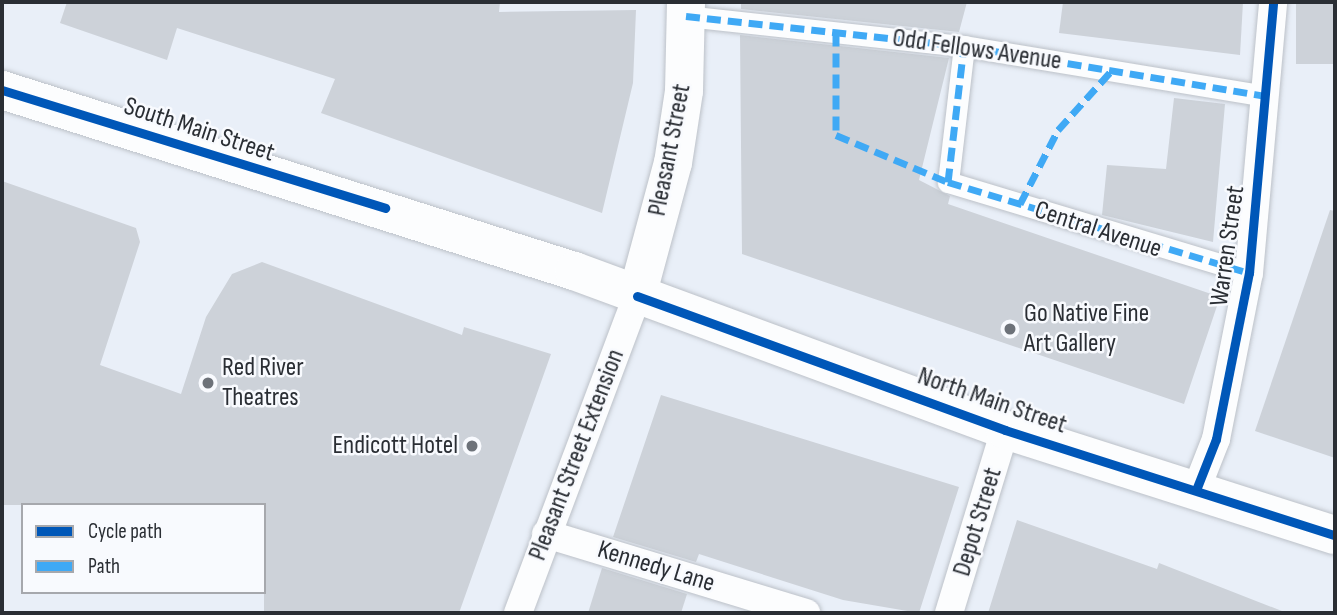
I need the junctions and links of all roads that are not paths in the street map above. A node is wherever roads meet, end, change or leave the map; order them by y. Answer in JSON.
{"nodes":[{"id":1,"x":1273,"y":2,"type":"edge"},
{"id":2,"x":686,"y":9,"type":"edge"},
{"id":3,"x":964,"y":46,"type":"junction"},
{"id":4,"x":2,"y":90,"type":"edge"},
{"id":5,"x":1267,"y":96,"type":"junction"},
{"id":6,"x":1249,"y":273,"type":"junction"},
{"id":7,"x":637,"y":296,"type":"junction"},
{"id":8,"x":1005,"y":430,"type":"junction"},
{"id":9,"x":1196,"y":490,"type":"junction"},
{"id":10,"x":546,"y":534,"type":"junction"},
{"id":11,"x":1335,"y":535,"type":"edge"},
{"id":12,"x":517,"y":613,"type":"edge"},
{"id":13,"x":806,"y":613,"type":"edge"},
{"id":14,"x":949,"y":613,"type":"edge"}],
"edges":[{"from":1,"to":5,"type":"street","name":"Warren Street"},
{"from":2,"to":3,"type":"street","name":"Odd Fellows Avenue"},
{"from":2,"to":7,"type":"main road","name":"Pleasant Street"},
{"from":3,"to":5,"type":"street","name":"Odd Fellows Avenue"},
{"from":3,"to":6,"type":"street","name":"Central Avenue"},
{"from":4,"to":7,"type":"main road","name":"South Main Street"},
{"from":5,"to":6,"type":"street","name":"Warren Street"},
{"from":6,"to":9,"type":"street","name":"Warren Street"},
{"from":7,"to":8,"type":"main road","name":"North Main Street"},
{"from":7,"to":10,"type":"street","name":"Pleasant Street Extension"},
{"from":8,"to":9,"type":"main road","name":"North Main Street"},
{"from":8,"to":14,"type":"street","name":"Depot Street"},
{"from":9,"to":11,"type":"main road","name":"North Main Street"},
{"from":10,"to":12,"type":"street","name":"Pleasant Street Extension"},
{"from":10,"to":13,"type":"street","name":"Kennedy Lane"}]}
